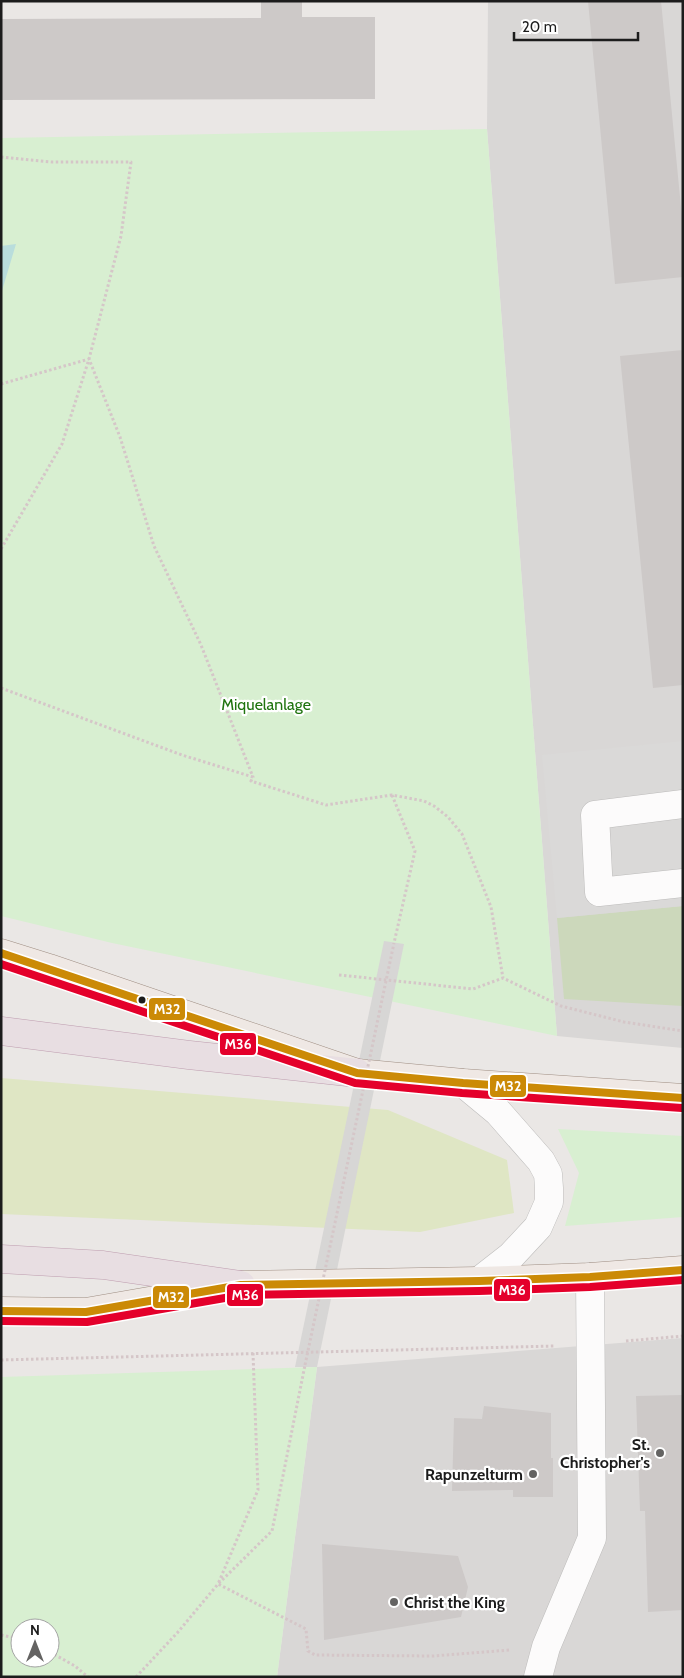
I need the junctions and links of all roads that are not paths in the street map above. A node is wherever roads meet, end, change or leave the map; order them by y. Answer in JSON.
{"nodes":[{"id":1,"x":683,"y":804,"type":"edge"},
{"id":2,"x":683,"y":883,"type":"edge"},
{"id":3,"x":1,"y":954,"type":"edge"},
{"id":4,"x":1,"y":1031,"type":"edge"},
{"id":5,"x":357,"y":1073,"type":"junction"},
{"id":6,"x":463,"y":1083,"type":"junction"},
{"id":7,"x":683,"y":1098,"type":"edge"},
{"id":8,"x":1,"y":1259,"type":"edge"},
{"id":9,"x":683,"y":1270,"type":"edge"},
{"id":10,"x":590,"y":1277,"type":"junction"},
{"id":11,"x":479,"y":1281,"type":"junction"},
{"id":12,"x":241,"y":1285,"type":"junction"},
{"id":13,"x":1,"y":1311,"type":"edge"},
{"id":14,"x":538,"y":1677,"type":"edge"}],
"edges":[{"from":1,"to":2,"type":"street"},
{"from":3,"to":5,"type":"main road"},
{"from":4,"to":5,"type":"highway"},
{"from":5,"to":6,"type":"main road"},
{"from":6,"to":7,"type":"main road"},
{"from":6,"to":11,"type":"street"},
{"from":8,"to":12,"type":"highway"},
{"from":9,"to":10,"type":"main road"},
{"from":10,"to":11,"type":"main road"},
{"from":10,"to":14,"type":"street"},
{"from":11,"to":12,"type":"main road"},
{"from":12,"to":13,"type":"main road"}]}
